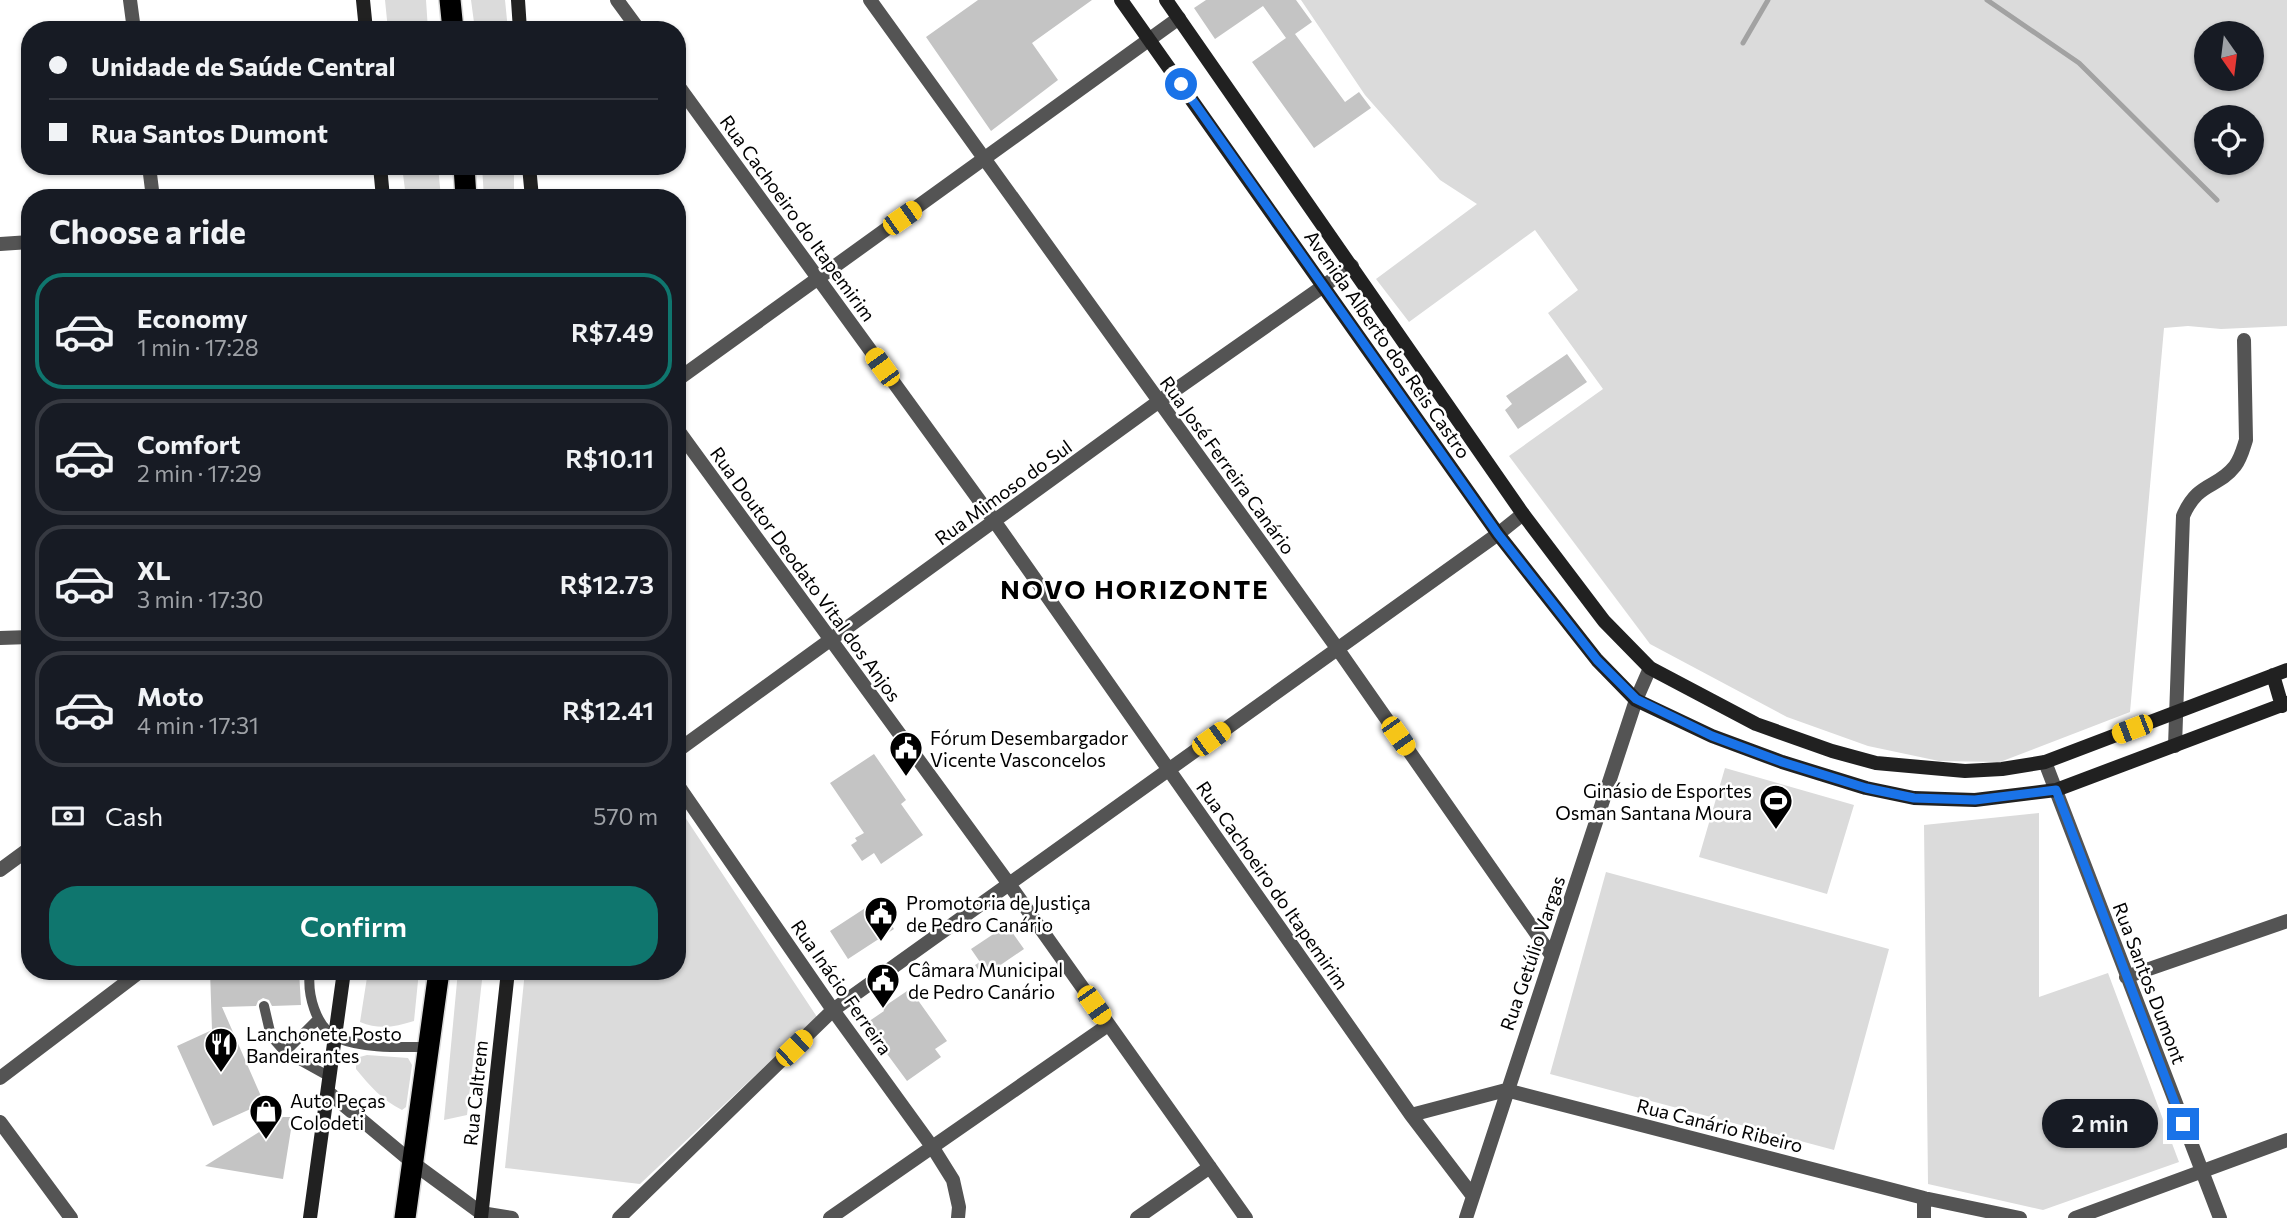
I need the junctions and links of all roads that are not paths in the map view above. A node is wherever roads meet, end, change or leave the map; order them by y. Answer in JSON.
{"nodes":[{"id":1,"x":130,"y":0,"type":"edge"},
{"id":2,"x":363,"y":0,"type":"edge"},
{"id":3,"x":450,"y":0,"type":"edge"},
{"id":4,"x":518,"y":0,"type":"edge"},
{"id":5,"x":617,"y":0,"type":"edge"},
{"id":6,"x":870,"y":0,"type":"edge"},
{"id":7,"x":1121,"y":0,"type":"edge"},
{"id":8,"x":1166,"y":0,"type":"edge"},
{"id":9,"x":1179,"y":18,"type":"junction"},
{"id":10,"x":133,"y":21,"type":"edge"},
{"id":11,"x":365,"y":21,"type":"edge"},
{"id":12,"x":452,"y":21,"type":"edge"},
{"id":13,"x":519,"y":21,"type":"edge"},
{"id":14,"x":632,"y":21,"type":"edge"},
{"id":15,"x":1150,"y":40,"type":"junction"},
{"id":16,"x":686,"y":96,"type":"edge"},
{"id":17,"x":986,"y":158,"type":"junction"},
{"id":18,"x":21,"y":243,"type":"edge"},
{"id":19,"x":0,"y":244,"type":"edge"},
{"id":20,"x":1352,"y":266,"type":"junction"},
{"id":21,"x":817,"y":278,"type":"junction"},
{"id":22,"x":1324,"y":285,"type":"junction"},
{"id":23,"x":2244,"y":340,"type":"dead end"},
{"id":24,"x":686,"y":373,"type":"edge"},
{"id":25,"x":1158,"y":402,"type":"junction"},
{"id":26,"x":686,"y":441,"type":"edge"},
{"id":27,"x":1523,"y":514,"type":"junction"},
{"id":28,"x":995,"y":522,"type":"junction"},
{"id":29,"x":1498,"y":534,"type":"junction"},
{"id":30,"x":21,"y":637,"type":"edge"},
{"id":31,"x":0,"y":638,"type":"edge"},
{"id":32,"x":830,"y":641,"type":"junction"},
{"id":33,"x":1337,"y":648,"type":"junction"},
{"id":34,"x":1650,"y":668,"type":"junction"},
{"id":35,"x":2287,"y":670,"type":"edge"},
{"id":36,"x":2273,"y":676,"type":"junction"},
{"id":37,"x":1636,"y":699,"type":"junction"},
{"id":38,"x":2285,"y":705,"type":"edge"},
{"id":39,"x":2176,"y":712,"type":"junction"},
{"id":40,"x":686,"y":745,"type":"edge"},
{"id":41,"x":2175,"y":746,"type":"junction"},
{"id":42,"x":2045,"y":762,"type":"junction"},
{"id":43,"x":1169,"y":769,"type":"junction"},
{"id":44,"x":2056,"y":790,"type":"junction"},
{"id":45,"x":686,"y":797,"type":"edge"},
{"id":46,"x":21,"y":855,"type":"edge"},
{"id":47,"x":0,"y":870,"type":"edge"},
{"id":48,"x":1009,"y":884,"type":"junction"},
{"id":49,"x":2287,"y":921,"type":"edge"},
{"id":50,"x":1552,"y":956,"type":"junction"},
{"id":51,"x":2126,"y":977,"type":"junction"},
{"id":52,"x":129,"y":980,"type":"edge"},
{"id":53,"x":310,"y":980,"type":"edge"},
{"id":54,"x":343,"y":980,"type":"edge"},
{"id":55,"x":438,"y":980,"type":"edge"},
{"id":56,"x":507,"y":980,"type":"edge"},
{"id":57,"x":264,"y":1006,"type":"dead end"},
{"id":58,"x":833,"y":1010,"type":"junction"},
{"id":59,"x":318,"y":1019,"type":"junction"},
{"id":60,"x":1108,"y":1025,"type":"junction"},
{"id":61,"x":336,"y":1037,"type":"junction"},
{"id":62,"x":430,"y":1047,"type":"junction"},
{"id":63,"x":285,"y":1052,"type":"junction"},
{"id":64,"x":0,"y":1077,"type":"edge"},
{"id":65,"x":330,"y":1077,"type":"junction"},
{"id":66,"x":1506,"y":1090,"type":"junction"},
{"id":67,"x":328,"y":1092,"type":"junction"},
{"id":68,"x":1411,"y":1115,"type":"junction"},
{"id":69,"x":0,"y":1122,"type":"edge"},
{"id":70,"x":2287,"y":1140,"type":"edge"},
{"id":71,"x":933,"y":1148,"type":"junction"},
{"id":72,"x":413,"y":1163,"type":"junction"},
{"id":73,"x":1210,"y":1167,"type":"junction"},
{"id":74,"x":2202,"y":1173,"type":"junction"},
{"id":75,"x":1472,"y":1195,"type":"junction"},
{"id":76,"x":1923,"y":1198,"type":"junction"},
{"id":77,"x":481,"y":1215,"type":"edge"},
{"id":78,"x":71,"y":1218,"type":"edge"},
{"id":79,"x":310,"y":1218,"type":"edge"},
{"id":80,"x":405,"y":1218,"type":"edge"},
{"id":81,"x":512,"y":1218,"type":"edge"},
{"id":82,"x":619,"y":1218,"type":"edge"},
{"id":83,"x":830,"y":1218,"type":"edge"},
{"id":84,"x":958,"y":1218,"type":"edge"},
{"id":85,"x":1137,"y":1218,"type":"edge"},
{"id":86,"x":1246,"y":1218,"type":"edge"},
{"id":87,"x":1465,"y":1218,"type":"edge"},
{"id":88,"x":1924,"y":1218,"type":"edge"},
{"id":89,"x":2020,"y":1218,"type":"edge"},
{"id":90,"x":2075,"y":1218,"type":"edge"},
{"id":91,"x":2220,"y":1218,"type":"edge"}],
"edges":[{"from":1,"to":10,"type":"street"},
{"from":2,"to":11,"type":"main road"},
{"from":3,"to":12,"type":"highway"},
{"from":4,"to":13,"type":"main road"},
{"from":5,"to":14,"type":"street"},
{"from":6,"to":17,"type":"street","name":"Rua José Ferreira Canário"},
{"from":7,"to":15,"type":"main road","name":"Avenida Alberto dos Reis Castro"},
{"from":8,"to":9,"type":"main road","name":"Avenida Alberto dos Reis Castro"},
{"from":9,"to":15,"type":"street"},
{"from":9,"to":20,"type":"main road","name":"Avenida Alberto dos Reis Castro"},
{"from":15,"to":17,"type":"street"},
{"from":15,"to":22,"type":"main road","name":"Avenida Alberto dos Reis Castro"},
{"from":16,"to":21,"type":"street","name":"Rua Cachoeiro do Itapemirim"},
{"from":17,"to":21,"type":"street"},
{"from":17,"to":25,"type":"street","name":"Rua José Ferreira Canário"},
{"from":18,"to":19,"type":"street"},
{"from":20,"to":22,"type":"street","name":"Rua Mimoso do Sul"},
{"from":20,"to":27,"type":"main road","name":"Avenida Alberto dos Reis Castro"},
{"from":21,"to":24,"type":"street"},
{"from":21,"to":28,"type":"street","name":"Rua Cachoeiro do Itapemirim"},
{"from":22,"to":25,"type":"street","name":"Rua Mimoso do Sul"},
{"from":22,"to":29,"type":"main road","name":"Avenida Alberto dos Reis Castro"},
{"from":23,"to":39,"type":"street"},
{"from":25,"to":28,"type":"street","name":"Rua Mimoso do Sul"},
{"from":25,"to":33,"type":"street","name":"Rua José Ferreira Canário"},
{"from":26,"to":32,"type":"street","name":"Rua Doutor Deodato Vital dos Anjos"},
{"from":27,"to":29,"type":"street"},
{"from":27,"to":34,"type":"main road","name":"Avenida Alberto dos Reis Castro"},
{"from":28,"to":32,"type":"street","name":"Rua Mimoso do Sul"},
{"from":28,"to":43,"type":"street","name":"Rua Cachoeiro do Itapemirim"},
{"from":29,"to":33,"type":"street"},
{"from":29,"to":37,"type":"main road","name":"Avenida Alberto dos Reis Castro"},
{"from":30,"to":31,"type":"street"},
{"from":32,"to":40,"type":"street","name":"Rua Mimoso do Sul"},
{"from":32,"to":48,"type":"street","name":"Rua Doutor Deodato Vital dos Anjos"},
{"from":33,"to":43,"type":"street"},
{"from":33,"to":50,"type":"street","name":"Rua José Ferreira Canário"},
{"from":34,"to":37,"type":"street","name":"Rua Getúlio Vargas"},
{"from":34,"to":42,"type":"main road","name":"Avenida Alberto dos Reis Castro"},
{"from":35,"to":36,"type":"main road","name":"Avenida Alberto dos Reis Castro"},
{"from":36,"to":38,"type":"main road"},
{"from":36,"to":39,"type":"main road","name":"Avenida Alberto dos Reis Castro"},
{"from":37,"to":44,"type":"main road","name":"Avenida Alberto dos Reis Castro"},
{"from":37,"to":50,"type":"street","name":"Rua Getúlio Vargas"},
{"from":38,"to":41,"type":"main road","name":"Avenida Alberto dos Reis Castro"},
{"from":39,"to":41,"type":"street"},
{"from":39,"to":42,"type":"main road","name":"Avenida Alberto dos Reis Castro"},
{"from":41,"to":44,"type":"main road","name":"Avenida Alberto dos Reis Castro"},
{"from":42,"to":44,"type":"street","name":"Rua Santos Dumont"},
{"from":43,"to":48,"type":"street"},
{"from":43,"to":68,"type":"street","name":"Rua Cachoeiro do Itapemirim"},
{"from":44,"to":51,"type":"street","name":"Rua Santos Dumont"},
{"from":45,"to":58,"type":"street","name":"Rua Inácio Ferreira"},
{"from":46,"to":47,"type":"street"},
{"from":48,"to":58,"type":"street"},
{"from":48,"to":60,"type":"street","name":"Rua Doutor Deodato Vital dos Anjos"},
{"from":49,"to":51,"type":"street"},
{"from":50,"to":66,"type":"street","name":"Rua Getúlio Vargas"},
{"from":51,"to":74,"type":"street","name":"Rua Santos Dumont"},
{"from":52,"to":64,"type":"street"},
{"from":53,"to":59,"type":"lane"},
{"from":54,"to":61,"type":"main road"},
{"from":55,"to":62,"type":"highway"},
{"from":56,"to":77,"type":"main road","name":"Rua Caltrem"},
{"from":57,"to":63,"type":"lane"},
{"from":58,"to":71,"type":"street","name":"Rua Inácio Ferreira"},
{"from":58,"to":82,"type":"street"},
{"from":59,"to":61,"type":"lane"},
{"from":59,"to":63,"type":"lane"},
{"from":60,"to":71,"type":"street"},
{"from":60,"to":73,"type":"street","name":"Rua Doutor Deodato Vital dos Anjos"},
{"from":61,"to":62,"type":"lane"},
{"from":61,"to":65,"type":"main road"},
{"from":62,"to":72,"type":"highway"},
{"from":63,"to":65,"type":"lane"},
{"from":65,"to":67,"type":"main road"},
{"from":66,"to":68,"type":"street","name":"Rua Canário Ribeiro"},
{"from":66,"to":75,"type":"street","name":"Rua Getúlio Vargas"},
{"from":66,"to":76,"type":"street","name":"Rua Canário Ribeiro"},
{"from":67,"to":72,"type":"street"},
{"from":67,"to":79,"type":"main road"},
{"from":68,"to":75,"type":"street","name":"Rua Cachoeiro do Itapemirim"},
{"from":69,"to":78,"type":"street"},
{"from":70,"to":74,"type":"street"},
{"from":71,"to":83,"type":"street"},
{"from":71,"to":84,"type":"street","name":"Rua Inácio Ferreira"},
{"from":72,"to":77,"type":"street"},
{"from":72,"to":80,"type":"highway"},
{"from":73,"to":85,"type":"street"},
{"from":73,"to":86,"type":"street","name":"Rua Doutor Deodato Vital dos Anjos"},
{"from":74,"to":90,"type":"street"},
{"from":74,"to":91,"type":"street","name":"Rua Santos Dumont"},
{"from":75,"to":87,"type":"street","name":"Rua Getúlio Vargas"},
{"from":76,"to":88,"type":"street"},
{"from":76,"to":89,"type":"street","name":"Rua Canário Ribeiro"},
{"from":77,"to":81,"type":"street"}]}
